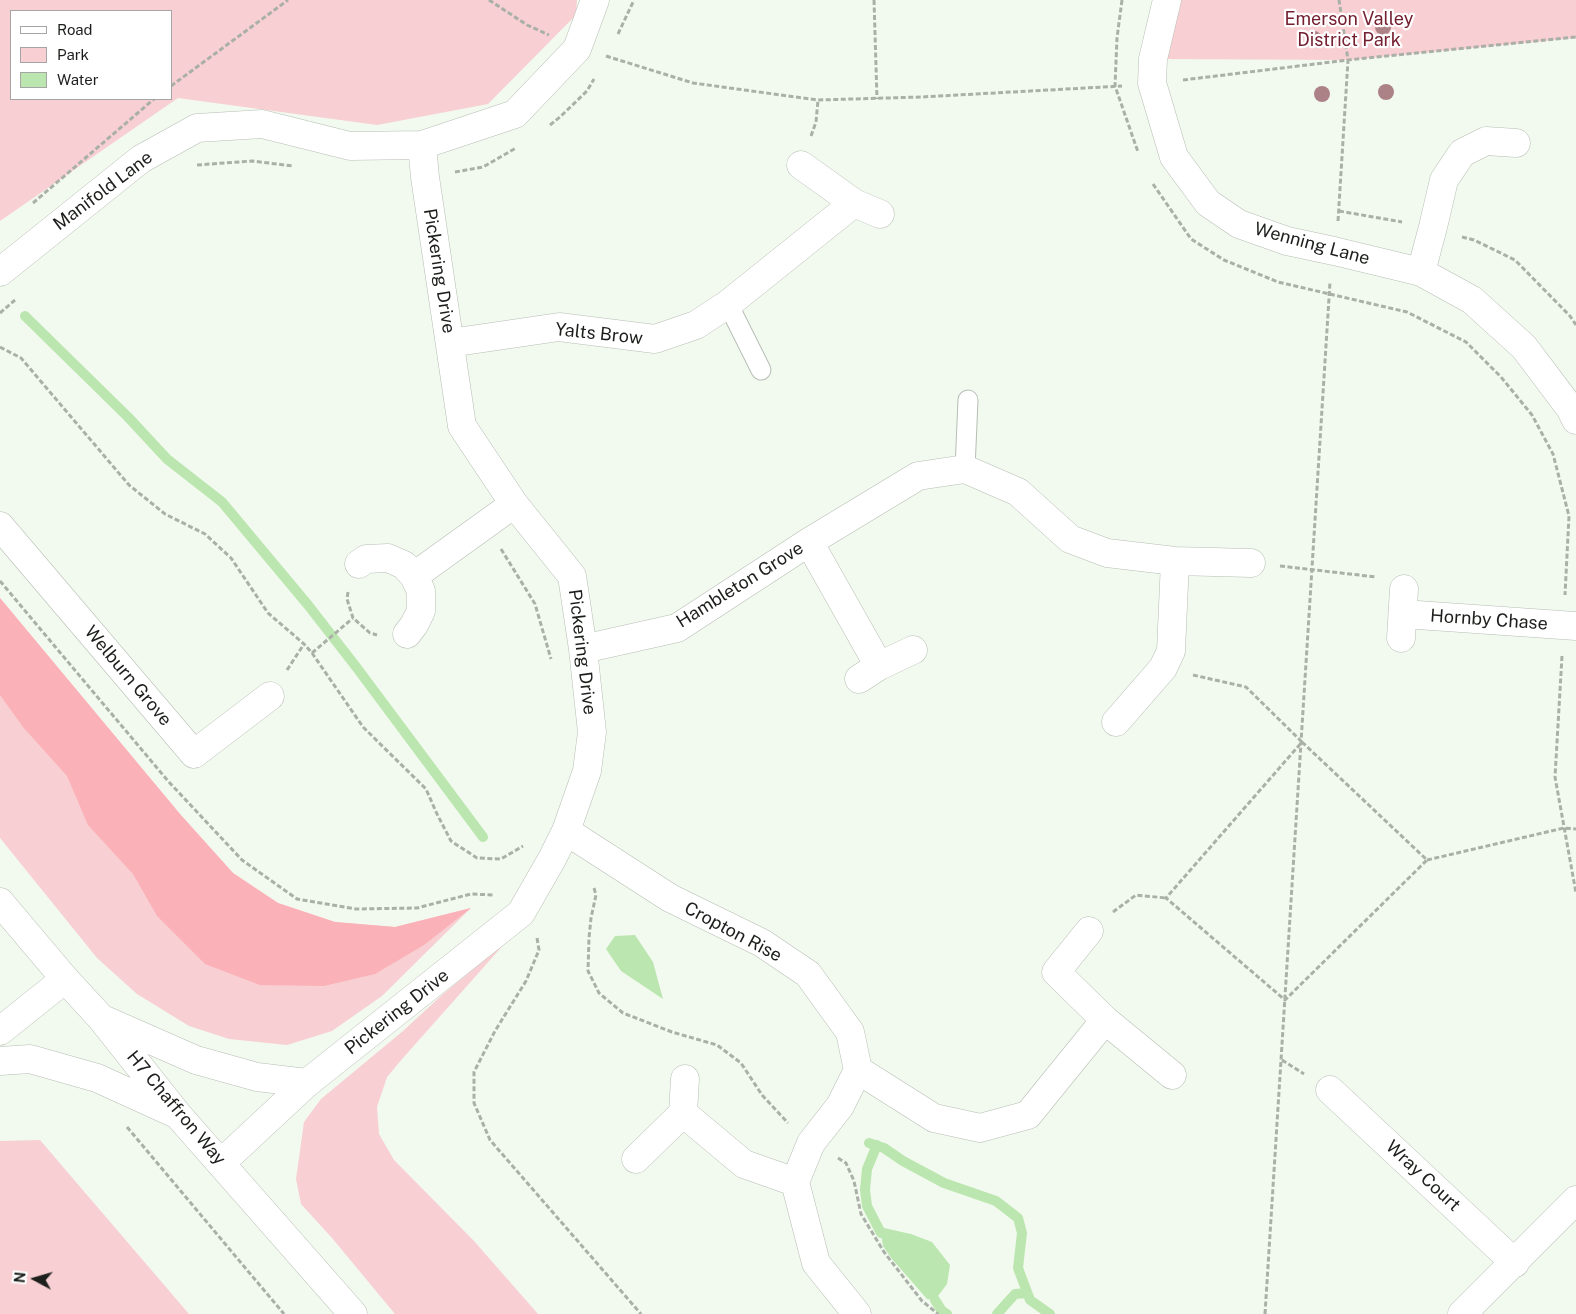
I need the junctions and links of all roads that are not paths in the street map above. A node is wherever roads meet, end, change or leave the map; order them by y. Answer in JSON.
{"nodes":[{"id":1,"x":595,"y":0,"type":"edge"},
{"id":2,"x":1167,"y":0,"type":"edge"},
{"id":3,"x":1516,"y":143,"type":"dead end"},
{"id":4,"x":422,"y":145,"type":"junction"},
{"id":5,"x":801,"y":165,"type":"road end"},
{"id":6,"x":854,"y":203,"type":"junction"},
{"id":7,"x":880,"y":214,"type":"dead end"},
{"id":8,"x":0,"y":272,"type":"edge"},
{"id":9,"x":1421,"y":272,"type":"junction"},
{"id":10,"x":728,"y":304,"type":"junction"},
{"id":11,"x":450,"y":343,"type":"junction"},
{"id":12,"x":761,"y":370,"type":"dead end"},
{"id":13,"x":968,"y":400,"type":"dead end"},
{"id":14,"x":1574,"y":411,"type":"edge"},
{"id":15,"x":965,"y":469,"type":"junction"},
{"id":16,"x":514,"y":504,"type":"junction"},
{"id":17,"x":0,"y":526,"type":"edge"},
{"id":18,"x":809,"y":542,"type":"junction"},
{"id":19,"x":1175,"y":560,"type":"junction"},
{"id":20,"x":1252,"y":563,"type":"road end"},
{"id":21,"x":359,"y":564,"type":"road end"},
{"id":22,"x":414,"y":576,"type":"junction"},
{"id":23,"x":1403,"y":614,"type":"road end"},
{"id":24,"x":1570,"y":626,"type":"edge"},
{"id":25,"x":406,"y":634,"type":"road end"},
{"id":26,"x":583,"y":649,"type":"junction"},
{"id":27,"x":913,"y":650,"type":"dead end"},
{"id":28,"x":270,"y":696,"type":"dead end"},
{"id":29,"x":1116,"y":722,"type":"dead end"},
{"id":30,"x":566,"y":831,"type":"junction"},
{"id":31,"x":0,"y":902,"type":"edge"},
{"id":32,"x":1089,"y":931,"type":"road end"},
{"id":33,"x":65,"y":979,"type":"junction"},
{"id":34,"x":102,"y":1018,"type":"junction"},
{"id":35,"x":1105,"y":1020,"type":"junction"},
{"id":36,"x":0,"y":1031,"type":"edge"},
{"id":37,"x":0,"y":1061,"type":"edge"},
{"id":38,"x":858,"y":1070,"type":"junction"},
{"id":39,"x":1172,"y":1075,"type":"dead end"},
{"id":40,"x":685,"y":1079,"type":"dead end"},
{"id":41,"x":307,"y":1083,"type":"junction"},
{"id":42,"x":1330,"y":1090,"type":"dead end"},
{"id":43,"x":683,"y":1113,"type":"junction"},
{"id":44,"x":178,"y":1115,"type":"junction"},
{"id":45,"x":636,"y":1159,"type":"dead end"},
{"id":46,"x":221,"y":1162,"type":"junction"},
{"id":47,"x":795,"y":1182,"type":"junction"},
{"id":48,"x":1576,"y":1200,"type":"edge"},
{"id":49,"x":1515,"y":1262,"type":"junction"},
{"id":50,"x":353,"y":1314,"type":"edge"},
{"id":51,"x":857,"y":1314,"type":"edge"},
{"id":52,"x":1462,"y":1314,"type":"edge"}],
"edges":[{"from":1,"to":4,"type":"street"},
{"from":2,"to":9,"type":"street","name":"Wenning Lane"},
{"from":3,"to":9,"type":"street"},
{"from":4,"to":8,"type":"street","name":"Manifold Lane"},
{"from":4,"to":11,"type":"street","name":"Pickering Drive"},
{"from":5,"to":6,"type":"street"},
{"from":6,"to":7,"type":"street"},
{"from":6,"to":10,"type":"street","name":"Yalts Brow"},
{"from":9,"to":14,"type":"street","name":"Wenning Lane"},
{"from":10,"to":11,"type":"street","name":"Yalts Brow"},
{"from":10,"to":12,"type":"lane"},
{"from":11,"to":16,"type":"street","name":"Pickering Drive"},
{"from":13,"to":15,"type":"lane"},
{"from":15,"to":18,"type":"street","name":"Hambleton Grove"},
{"from":15,"to":19,"type":"street"},
{"from":16,"to":22,"type":"street"},
{"from":16,"to":26,"type":"street","name":"Pickering Drive"},
{"from":17,"to":28,"type":"street","name":"Welburn Grove"},
{"from":18,"to":26,"type":"street","name":"Hambleton Grove"},
{"from":18,"to":27,"type":"street","name":"Hambleton Grove"},
{"from":19,"to":20,"type":"street"},
{"from":19,"to":29,"type":"street"},
{"from":21,"to":22,"type":"street"},
{"from":22,"to":25,"type":"street"},
{"from":23,"to":24,"type":"street","name":"Hornby Chase"},
{"from":26,"to":30,"type":"street","name":"Pickering Drive"},
{"from":30,"to":38,"type":"street","name":"Cropton Rise"},
{"from":30,"to":41,"type":"street","name":"Pickering Drive"},
{"from":31,"to":33,"type":"street","name":"H7 Chaffron Way"},
{"from":32,"to":35,"type":"street"},
{"from":33,"to":34,"type":"street","name":"H7 Chaffron Way"},
{"from":33,"to":36,"type":"street"},
{"from":34,"to":41,"type":"street"},
{"from":34,"to":44,"type":"street","name":"H7 Chaffron Way"},
{"from":35,"to":38,"type":"street"},
{"from":35,"to":39,"type":"street"},
{"from":37,"to":44,"type":"street"},
{"from":38,"to":47,"type":"street"},
{"from":40,"to":43,"type":"street"},
{"from":41,"to":46,"type":"street","name":"Pickering Drive"},
{"from":42,"to":49,"type":"street","name":"Wray Court"},
{"from":43,"to":45,"type":"street"},
{"from":43,"to":47,"type":"street"},
{"from":44,"to":46,"type":"street","name":"H7 Chaffron Way"},
{"from":46,"to":50,"type":"street","name":"H7 Chaffron Way"},
{"from":47,"to":51,"type":"street"},
{"from":48,"to":49,"type":"street"},
{"from":49,"to":52,"type":"street"}]}
